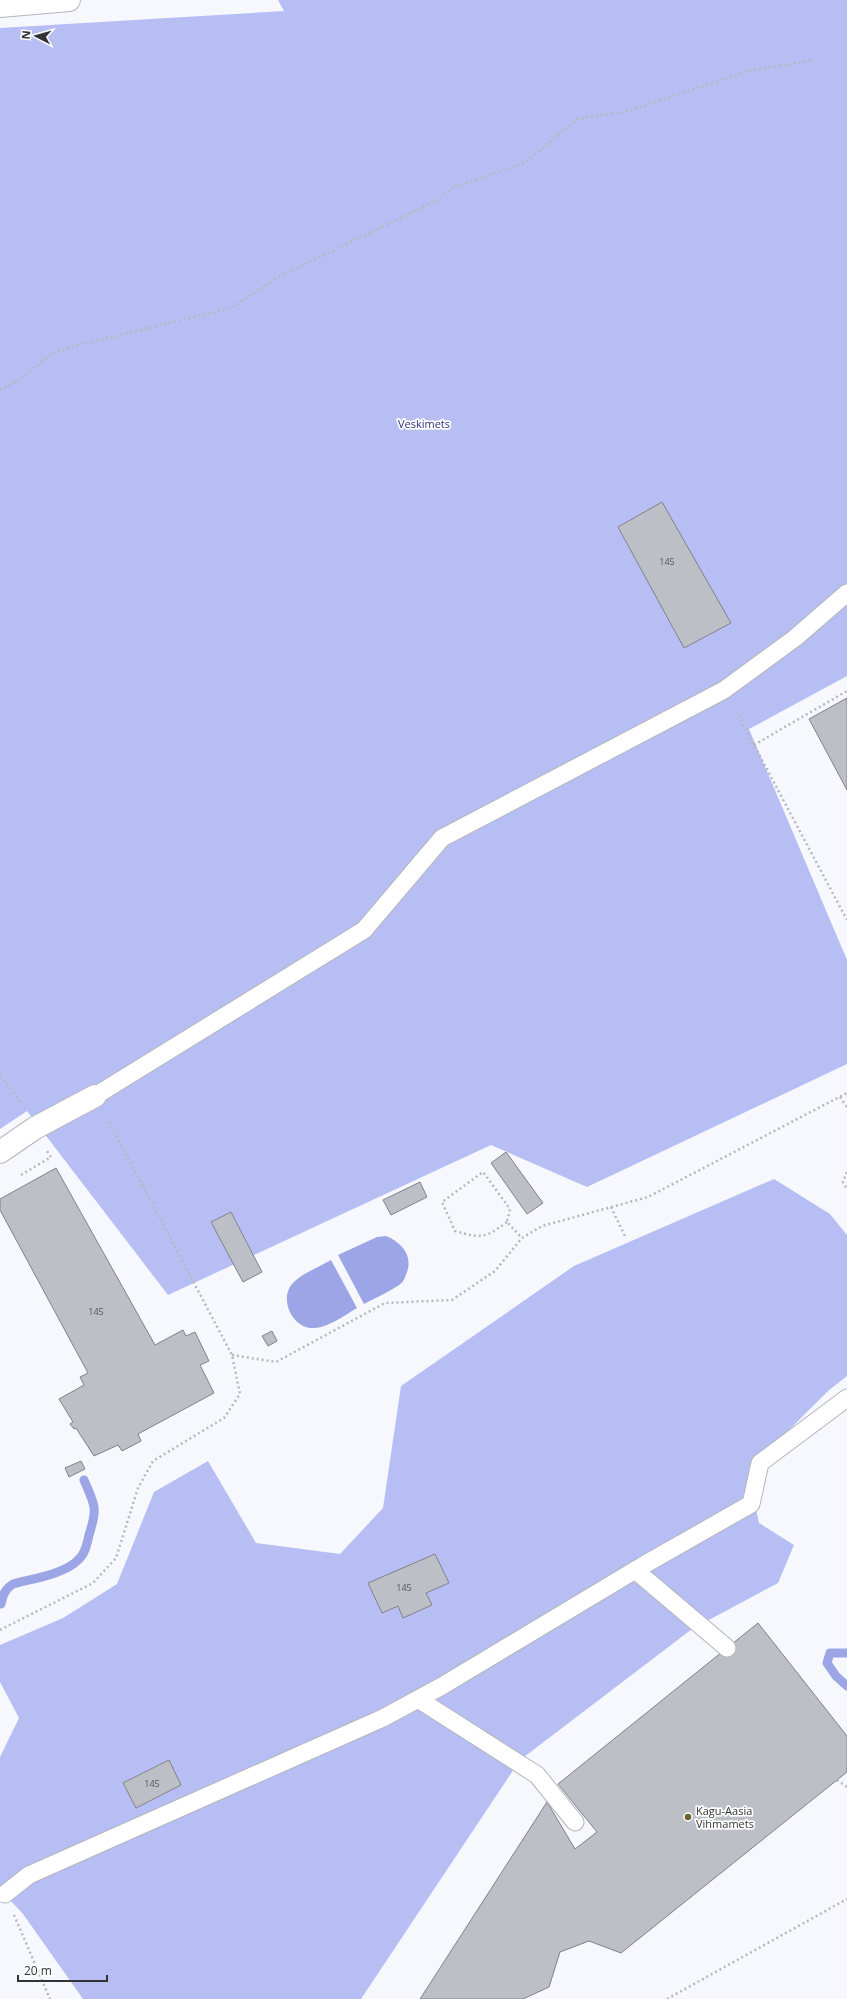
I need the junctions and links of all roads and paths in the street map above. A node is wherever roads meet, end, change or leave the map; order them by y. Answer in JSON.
{"nodes":[{"id":1,"x":69,"y":0,"type":"edge"},
{"id":2,"x":0,"y":6,"type":"edge"},
{"id":3,"x":813,"y":60,"type":"dead end"},
{"id":4,"x":0,"y":390,"type":"edge"},
{"id":5,"x":847,"y":593,"type":"edge"},
{"id":6,"x":724,"y":690,"type":"junction"},
{"id":7,"x":847,"y":691,"type":"edge"},
{"id":8,"x":754,"y":745,"type":"junction"},
{"id":9,"x":847,"y":920,"type":"edge"},
{"id":10,"x":0,"y":1077,"type":"edge"},
{"id":11,"x":14,"y":1092,"type":"dead end"},
{"id":12,"x":847,"y":1093,"type":"edge"},
{"id":13,"x":96,"y":1096,"type":"junction"},
{"id":14,"x":840,"y":1097,"type":"junction"},
{"id":15,"x":847,"y":1107,"type":"edge"},
{"id":16,"x":0,"y":1152,"type":"edge"},
{"id":17,"x":847,"y":1172,"type":"edge"},
{"id":18,"x":847,"y":1189,"type":"edge"},
{"id":19,"x":611,"y":1207,"type":"junction"},
{"id":20,"x":507,"y":1222,"type":"junction"},
{"id":21,"x":625,"y":1236,"type":"dead end"},
{"id":22,"x":522,"y":1238,"type":"junction"},
{"id":23,"x":232,"y":1355,"type":"junction"},
{"id":24,"x":847,"y":1398,"type":"edge"},
{"id":25,"x":635,"y":1570,"type":"junction"},
{"id":26,"x":0,"y":1630,"type":"edge"},
{"id":27,"x":727,"y":1648,"type":"dead end"},
{"id":28,"x":418,"y":1699,"type":"junction"},
{"id":29,"x":837,"y":1780,"type":"dead end"},
{"id":30,"x":847,"y":1787,"type":"edge"},
{"id":31,"x":576,"y":1822,"type":"dead end"},
{"id":32,"x":5,"y":1894,"type":"joint"},
{"id":33,"x":847,"y":1899,"type":"edge"},
{"id":34,"x":671,"y":1998,"type":"edge"},
{"id":35,"x":50,"y":1999,"type":"edge"},
{"id":36,"x":667,"y":1999,"type":"edge"}],
"edges":[{"from":1,"to":2,"type":"street"},
{"from":3,"to":4,"type":"path"},
{"from":5,"to":6,"type":"lane"},
{"from":6,"to":8,"type":"path"},
{"from":6,"to":13,"type":"lane"},
{"from":7,"to":8,"type":"path"},
{"from":8,"to":9,"type":"path"},
{"from":10,"to":11,"type":"path"},
{"from":12,"to":14,"type":"path"},
{"from":13,"to":16,"type":"street"},
{"from":13,"to":23,"type":"path"},
{"from":14,"to":15,"type":"path"},
{"from":14,"to":19,"type":"path"},
{"from":17,"to":18,"type":"path"},
{"from":19,"to":21,"type":"path"},
{"from":19,"to":22,"type":"path"},
{"from":20,"to":20,"type":"path"},
{"from":20,"to":22,"type":"path"},
{"from":22,"to":23,"type":"path"},
{"from":23,"to":26,"type":"path"},
{"from":24,"to":25,"type":"lane"},
{"from":25,"to":27,"type":"lane"},
{"from":25,"to":28,"type":"lane"},
{"from":28,"to":31,"type":"lane"},
{"from":28,"to":32,"type":"lane"},
{"from":29,"to":30,"type":"path"},
{"from":32,"to":35,"type":"path"},
{"from":33,"to":34,"type":"path"},
{"from":34,"to":36,"type":"path"}]}
